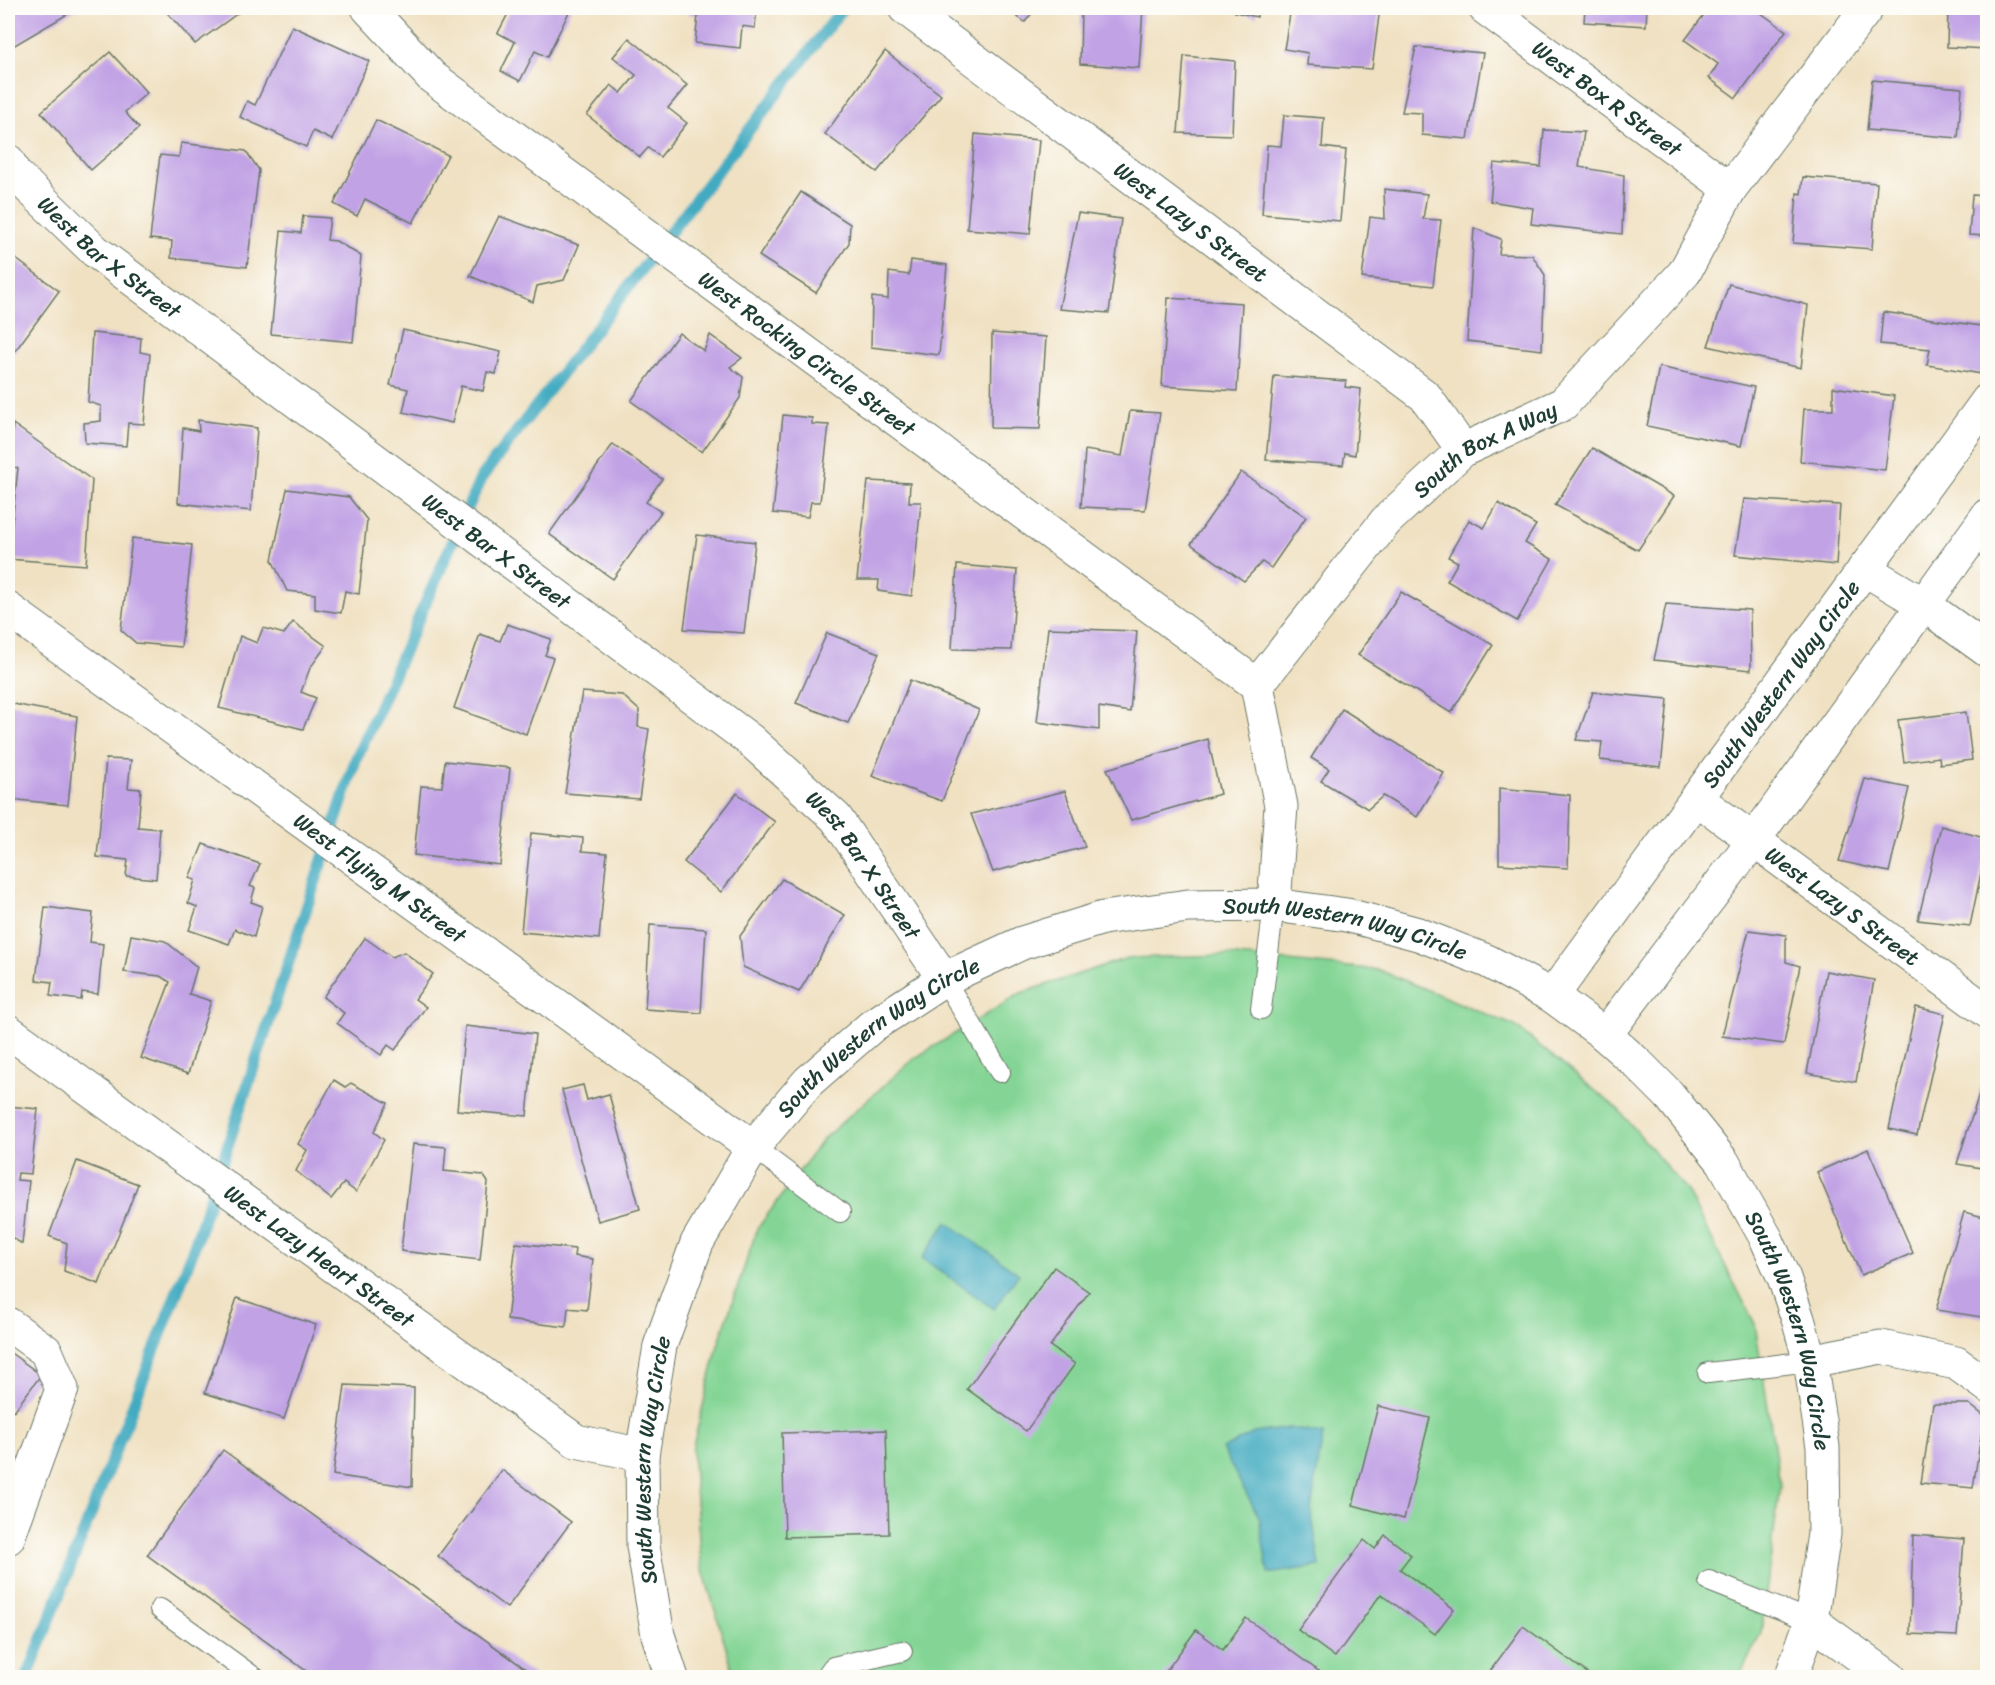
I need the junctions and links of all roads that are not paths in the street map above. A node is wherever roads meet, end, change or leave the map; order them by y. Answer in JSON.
{"nodes":[{"id":1,"x":368,"y":8,"type":"edge"},
{"id":2,"x":905,"y":8,"type":"edge"},
{"id":3,"x":1485,"y":8,"type":"edge"},
{"id":4,"x":1867,"y":8,"type":"edge"},
{"id":5,"x":8,"y":161,"type":"edge"},
{"id":6,"x":1730,"y":189,"type":"junction"},
{"id":7,"x":1988,"y":400,"type":"edge"},
{"id":8,"x":1462,"y":450,"type":"junction"},
{"id":9,"x":1988,"y":515,"type":"edge"},
{"id":10,"x":1864,"y":569,"type":"junction"},
{"id":11,"x":1923,"y":604,"type":"junction"},
{"id":12,"x":8,"y":609,"type":"edge"},
{"id":13,"x":1988,"y":651,"type":"edge"},
{"id":14,"x":1257,"y":685,"type":"junction"},
{"id":15,"x":1696,"y":798,"type":"junction"},
{"id":16,"x":1753,"y":841,"type":"junction"},
{"id":17,"x":1274,"y":905,"type":"junction"},
{"id":18,"x":944,"y":979,"type":"junction"},
{"id":19,"x":1552,"y":996,"type":"junction"},
{"id":20,"x":1261,"y":1009,"type":"dead end"},
{"id":21,"x":1988,"y":1012,"type":"edge"},
{"id":22,"x":8,"y":1031,"type":"edge"},
{"id":23,"x":1605,"y":1035,"type":"junction"},
{"id":24,"x":1000,"y":1072,"type":"dead end"},
{"id":25,"x":753,"y":1147,"type":"junction"},
{"id":26,"x":840,"y":1212,"type":"dead end"},
{"id":27,"x":8,"y":1324,"type":"edge"},
{"id":28,"x":1810,"y":1360,"type":"junction"},
{"id":29,"x":1708,"y":1373,"type":"dead end"},
{"id":30,"x":1988,"y":1386,"type":"edge"},
{"id":31,"x":642,"y":1455,"type":"junction"},
{"id":32,"x":8,"y":1538,"type":"edge"},
{"id":33,"x":1709,"y":1581,"type":"dead end"},
{"id":34,"x":160,"y":1609,"type":"dead end"},
{"id":35,"x":1811,"y":1621,"type":"junction"},
{"id":36,"x":902,"y":1651,"type":"dead end"},
{"id":37,"x":255,"y":1677,"type":"edge"},
{"id":38,"x":672,"y":1677,"type":"edge"},
{"id":39,"x":825,"y":1677,"type":"edge"},
{"id":40,"x":1791,"y":1677,"type":"edge"},
{"id":41,"x":1890,"y":1677,"type":"edge"}],
"edges":[{"from":1,"to":14,"type":"street","name":"West Rocking Circle Street"},
{"from":2,"to":8,"type":"street","name":"West Lazy S Street"},
{"from":3,"to":6,"type":"street","name":"West Box R Street"},
{"from":4,"to":6,"type":"street","name":"South Box A Way"},
{"from":5,"to":18,"type":"street","name":"West Bar X Street"},
{"from":6,"to":8,"type":"street","name":"South Box A Way"},
{"from":7,"to":10,"type":"street","name":"South Western Way Circle"},
{"from":8,"to":14,"type":"street","name":"South Box A Way"},
{"from":9,"to":11,"type":"street"},
{"from":10,"to":11,"type":"street"},
{"from":10,"to":15,"type":"street","name":"South Western Way Circle"},
{"from":11,"to":13,"type":"street"},
{"from":11,"to":16,"type":"street"},
{"from":12,"to":25,"type":"street","name":"West Flying M Street"},
{"from":14,"to":17,"type":"street"},
{"from":15,"to":16,"type":"street","name":"West Lazy S Street"},
{"from":15,"to":19,"type":"street","name":"South Western Way Circle"},
{"from":16,"to":21,"type":"street","name":"West Lazy S Street"},
{"from":16,"to":23,"type":"street"},
{"from":17,"to":18,"type":"street","name":"South Western Way Circle"},
{"from":17,"to":19,"type":"street","name":"South Western Way Circle"},
{"from":17,"to":20,"type":"lane"},
{"from":18,"to":24,"type":"lane"},
{"from":18,"to":25,"type":"street","name":"South Western Way Circle"},
{"from":19,"to":23,"type":"street","name":"South Western Way Circle"},
{"from":22,"to":31,"type":"street","name":"West Lazy Heart Street"},
{"from":23,"to":28,"type":"street","name":"South Western Way Circle"},
{"from":25,"to":26,"type":"lane"},
{"from":25,"to":31,"type":"street","name":"South Western Way Circle"},
{"from":27,"to":32,"type":"street"},
{"from":28,"to":29,"type":"lane"},
{"from":28,"to":30,"type":"street"},
{"from":28,"to":35,"type":"street","name":"South Western Way Circle"},
{"from":31,"to":38,"type":"street","name":"South Western Way Circle"},
{"from":33,"to":35,"type":"lane"},
{"from":34,"to":37,"type":"lane"},
{"from":35,"to":40,"type":"street","name":"South Western Way Circle"},
{"from":35,"to":41,"type":"street"},
{"from":36,"to":39,"type":"lane"}]}
